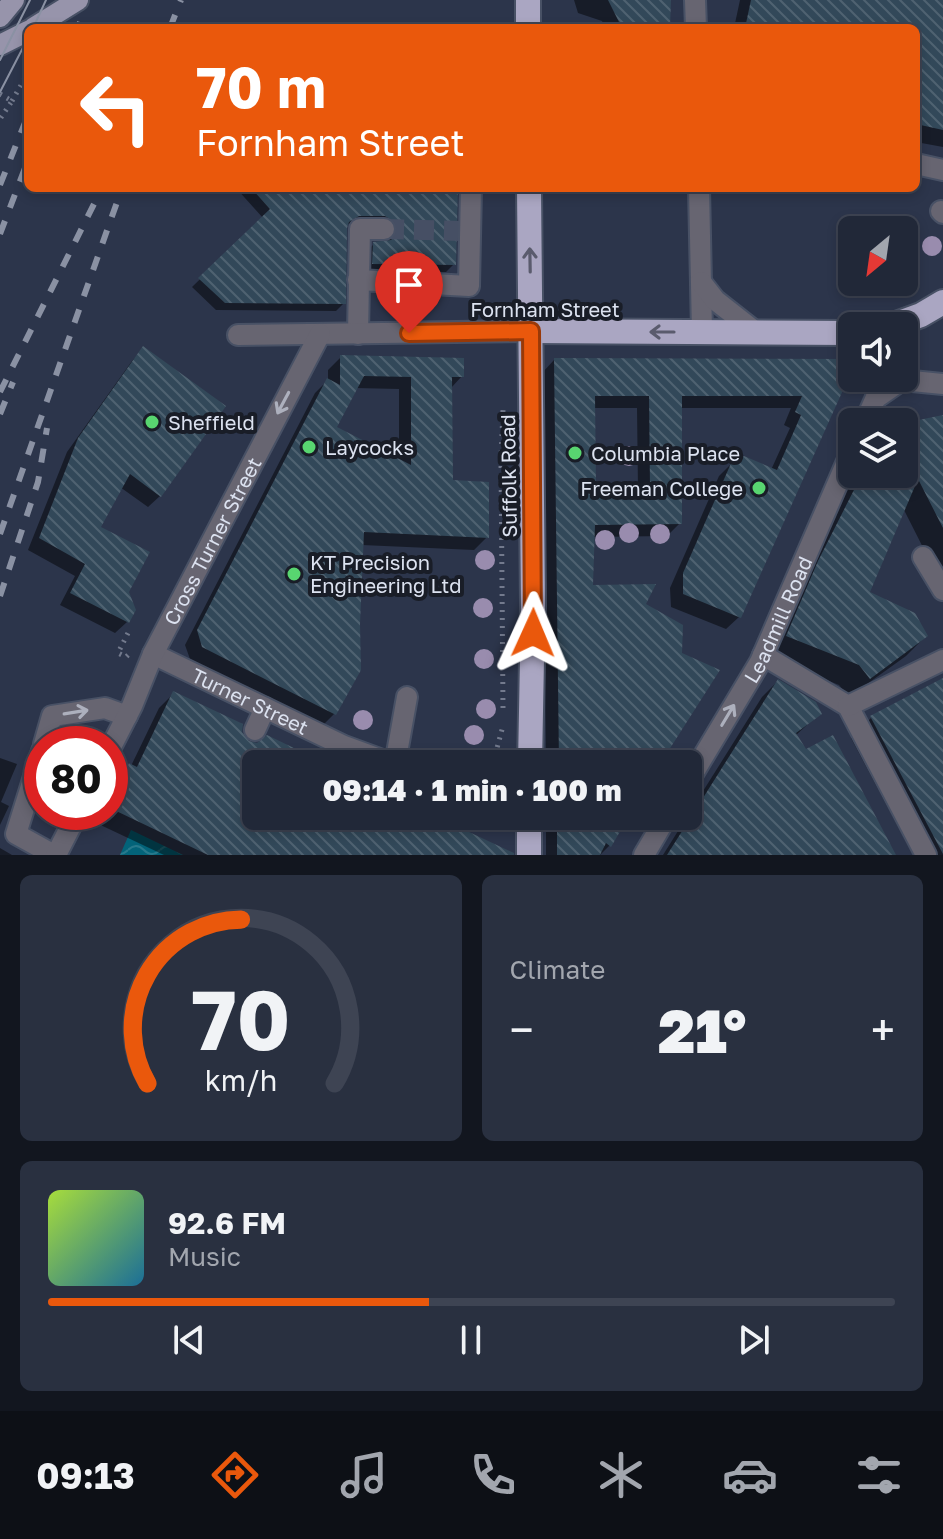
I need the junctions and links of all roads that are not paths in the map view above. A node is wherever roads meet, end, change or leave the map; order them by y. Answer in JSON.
{"nodes":[{"id":1,"x":14,"y":0,"type":"edge"},
{"id":2,"x":78,"y":0,"type":"edge"},
{"id":3,"x":528,"y":0,"type":"edge"},
{"id":4,"x":695,"y":0,"type":"edge"},
{"id":5,"x":0,"y":17,"type":"edge"},
{"id":6,"x":38,"y":24,"type":"edge"},
{"id":7,"x":528,"y":24,"type":"edge"},
{"id":8,"x":696,"y":24,"type":"edge"},
{"id":9,"x":24,"y":32,"type":"edge"},
{"id":10,"x":0,"y":45,"type":"edge"},
{"id":11,"x":920,"y":165,"type":"edge"},
{"id":12,"x":943,"y":170,"type":"edge"},
{"id":13,"x":471,"y":192,"type":"edge"},
{"id":14,"x":529,"y":192,"type":"edge"},
{"id":15,"x":699,"y":192,"type":"edge"},
{"id":16,"x":384,"y":229,"type":"tunnel mouth"},
{"id":17,"x":358,"y":280,"type":"junction"},
{"id":18,"x":701,"y":282,"type":"junction"},
{"id":19,"x":943,"y":302,"type":"edge"},
{"id":20,"x":918,"y":316,"type":"edge"},
{"id":21,"x":531,"y":331,"type":"junction"},
{"id":22,"x":702,"y":332,"type":"junction"},
{"id":23,"x":757,"y":333,"type":"junction"},
{"id":24,"x":838,"y":333,"type":"edge"},
{"id":25,"x":320,"y":334,"type":"junction"},
{"id":26,"x":358,"y":334,"type":"junction"},
{"id":27,"x":238,"y":335,"type":"dead end"},
{"id":28,"x":943,"y":384,"type":"edge"},
{"id":29,"x":879,"y":392,"type":"edge"},
{"id":30,"x":876,"y":398,"type":"junction"},
{"id":31,"x":871,"y":408,"type":"edge"},
{"id":32,"x":838,"y":482,"type":"edge"},
{"id":33,"x":923,"y":557,"type":"dead end"},
{"id":34,"x":943,"y":590,"type":"edge"},
{"id":35,"x":153,"y":654,"type":"junction"},
{"id":36,"x":763,"y":655,"type":"junction"},
{"id":37,"x":943,"y":660,"type":"edge"},
{"id":38,"x":407,"y":697,"type":"dead end"},
{"id":39,"x":848,"y":706,"type":"junction"},
{"id":40,"x":265,"y":708,"type":"junction"},
{"id":41,"x":127,"y":716,"type":"junction"},
{"id":42,"x":49,"y":726,"type":"edge"},
{"id":43,"x":122,"y":726,"type":"edge"},
{"id":44,"x":255,"y":730,"type":"dead end"},
{"id":45,"x":355,"y":750,"type":"edge"},
{"id":46,"x":397,"y":750,"type":"edge"},
{"id":47,"x":530,"y":750,"type":"edge"},
{"id":48,"x":702,"y":758,"type":"edge"},
{"id":49,"x":24,"y":808,"type":"edge"},
{"id":50,"x":68,"y":830,"type":"edge"},
{"id":51,"x":529,"y":830,"type":"edge"},
{"id":52,"x":659,"y":830,"type":"edge"},
{"id":53,"x":55,"y":855,"type":"edge"},
{"id":54,"x":529,"y":855,"type":"edge"},
{"id":55,"x":644,"y":855,"type":"edge"},
{"id":56,"x":926,"y":855,"type":"edge"}],
"edges":[{"from":1,"to":5,"type":"main road"},
{"from":2,"to":6,"type":"main road"},
{"from":3,"to":7,"type":"highway"},
{"from":4,"to":8,"type":"street"},
{"from":9,"to":10,"type":"main road"},
{"from":11,"to":12,"type":"street"},
{"from":13,"to":17,"type":"street"},
{"from":21,"to":14,"type":"highway","name":"Suffolk Road","one_way":true},
{"from":15,"to":18,"type":"street"},
{"from":16,"to":17,"type":"street"},
{"from":17,"to":26,"type":"street"},
{"from":18,"to":22,"type":"street"},
{"from":18,"to":23,"type":"street"},
{"from":19,"to":20,"type":"highway"},
{"from":22,"to":21,"type":"highway","name":"Fornham Street","one_way":true},
{"from":21,"to":26,"type":"street","name":"Fornham Street"},
{"from":21,"to":47,"type":"highway","name":"Suffolk Road"},
{"from":22,"to":23,"type":"highway","name":"Fornham Street"},
{"from":23,"to":24,"type":"highway","name":"Fornham Street"},
{"from":25,"to":26,"type":"street","name":"Fornham Street"},
{"from":25,"to":27,"type":"street","name":"Fornham Street"},
{"from":25,"to":35,"type":"street","name":"Cross Turner Street","one_way":true},
{"from":28,"to":30,"type":"street"},
{"from":29,"to":30,"type":"street"},
{"from":30,"to":31,"type":"street"},
{"from":32,"to":36,"type":"street","name":"Leadmill Road"},
{"from":33,"to":34,"type":"street"},
{"from":35,"to":40,"type":"street","name":"Turner Street"},
{"from":35,"to":41,"type":"street","name":"Cross Turner Street"},
{"from":36,"to":39,"type":"street"},
{"from":48,"to":36,"type":"street","name":"Leadmill Road","one_way":true},
{"from":37,"to":39,"type":"street"},
{"from":38,"to":46,"type":"street"},
{"from":39,"to":56,"type":"street"},
{"from":40,"to":44,"type":"street"},
{"from":40,"to":45,"type":"street","name":"Turner Street"},
{"from":42,"to":41,"type":"street","one_way":true},
{"from":41,"to":43,"type":"street","name":"Cross Turner Street"},
{"from":49,"to":53,"type":"street"},
{"from":50,"to":53,"type":"street"},
{"from":51,"to":54,"type":"highway"},
{"from":52,"to":55,"type":"street"}]}
